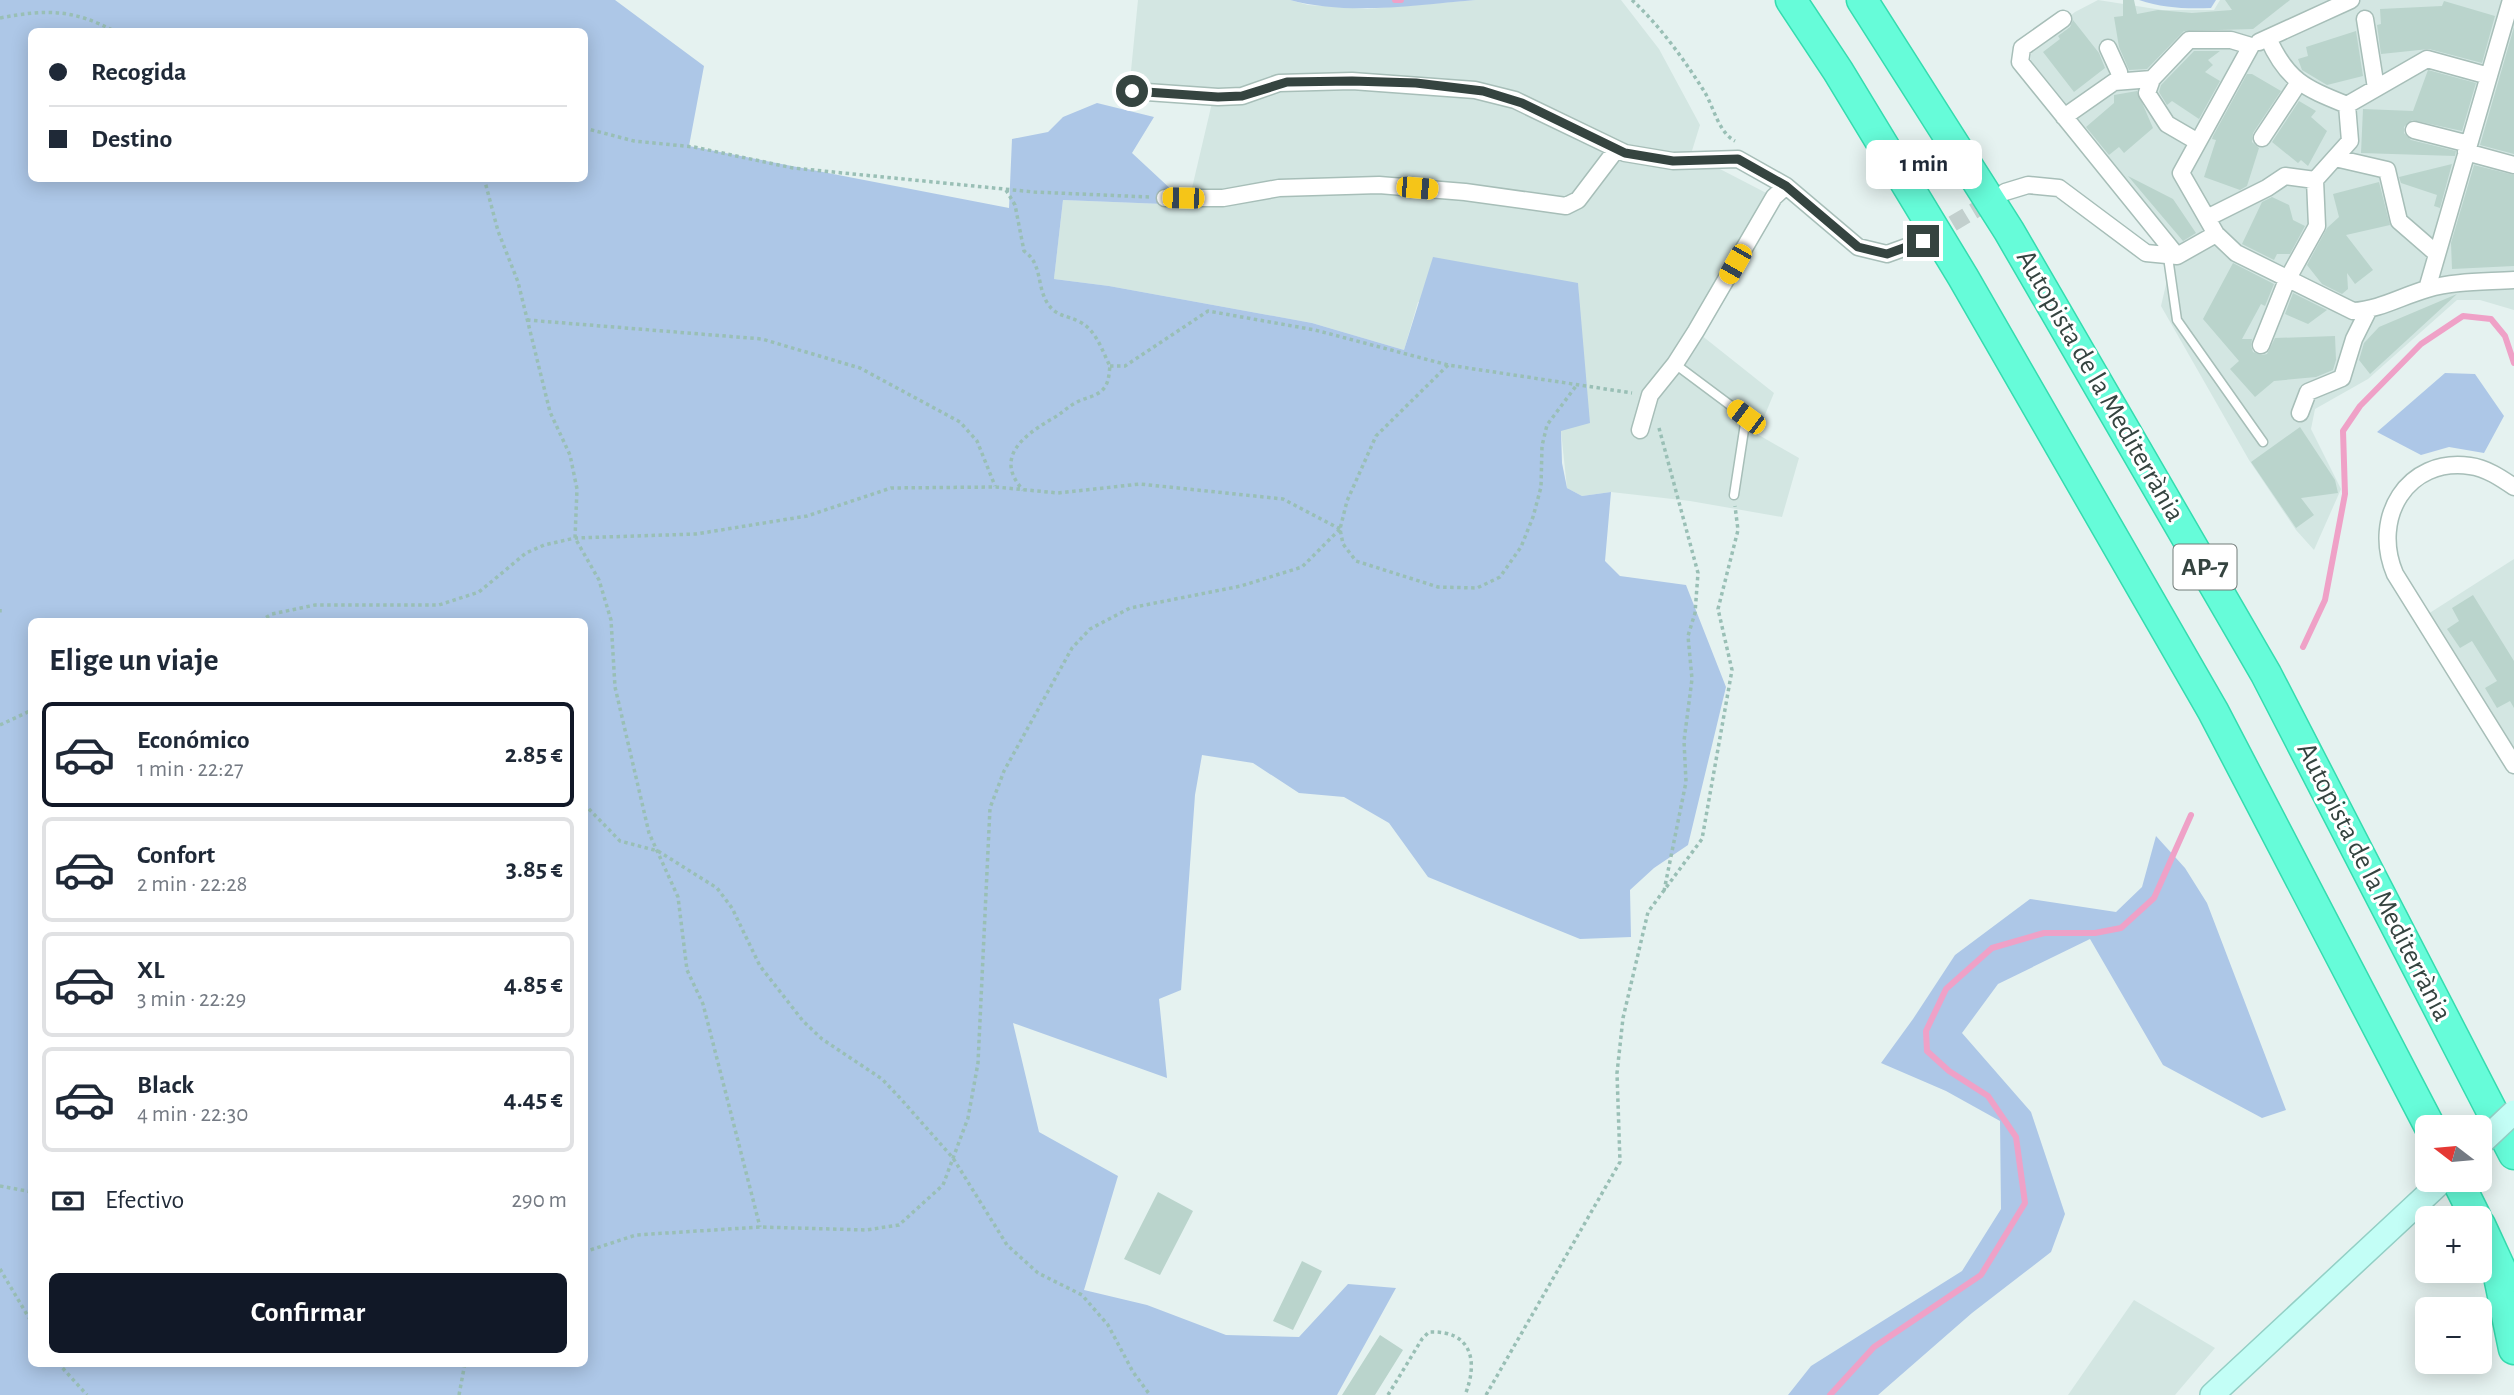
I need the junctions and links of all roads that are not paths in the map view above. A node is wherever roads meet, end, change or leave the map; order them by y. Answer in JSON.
{"nodes":[{"id":1,"x":1791,"y":0,"type":"edge"},
{"id":2,"x":1862,"y":0,"type":"edge"},
{"id":3,"x":2351,"y":0,"type":"edge"},
{"id":4,"x":2511,"y":0,"type":"edge"},
{"id":5,"x":2063,"y":19,"type":"dead end"},
{"id":6,"x":2365,"y":19,"type":"dead end"},
{"id":7,"x":2268,"y":38,"type":"junction"},
{"id":8,"x":2251,"y":46,"type":"junction"},
{"id":9,"x":2108,"y":48,"type":"dead end"},
{"id":10,"x":2489,"y":76,"type":"junction"},
{"id":11,"x":2152,"y":79,"type":"junction"},
{"id":12,"x":2120,"y":81,"type":"junction"},
{"id":13,"x":2299,"y":82,"type":"junction"},
{"id":14,"x":2376,"y":88,"type":"junction"},
{"id":15,"x":1132,"y":91,"type":"dead end"},
{"id":16,"x":2347,"y":105,"type":"junction"},
{"id":17,"x":2064,"y":117,"type":"junction"},
{"id":18,"x":2414,"y":130,"type":"dead end"},
{"id":19,"x":2262,"y":138,"type":"dead end"},
{"id":20,"x":2198,"y":142,"type":"junction"},
{"id":21,"x":2468,"y":148,"type":"junction"},
{"id":22,"x":1616,"y":150,"type":"junction"},
{"id":23,"x":2335,"y":158,"type":"junction"},
{"id":24,"x":2514,"y":165,"type":"edge"},
{"id":25,"x":2315,"y":180,"type":"junction"},
{"id":26,"x":1786,"y":186,"type":"junction"},
{"id":27,"x":2005,"y":192,"type":"tunnel mouth"},
{"id":28,"x":1165,"y":198,"type":"road end"},
{"id":29,"x":2207,"y":218,"type":"junction"},
{"id":30,"x":2216,"y":234,"type":"junction"},
{"id":31,"x":1923,"y":241,"type":"tunnel mouth"},
{"id":32,"x":2437,"y":254,"type":"junction"},
{"id":33,"x":2173,"y":257,"type":"junction"},
{"id":34,"x":2287,"y":280,"type":"junction"},
{"id":35,"x":2514,"y":280,"type":"edge"},
{"id":36,"x":2427,"y":289,"type":"junction"},
{"id":37,"x":2368,"y":311,"type":"junction"},
{"id":38,"x":2261,"y":345,"type":"dead end"},
{"id":39,"x":1675,"y":364,"type":"junction"},
{"id":40,"x":2300,"y":413,"type":"dead end"},
{"id":41,"x":1640,"y":430,"type":"dead end"},
{"id":42,"x":2263,"y":442,"type":"dead end"},
{"id":43,"x":2514,"y":487,"type":"edge"},
{"id":44,"x":1734,"y":495,"type":"road end"},
{"id":45,"x":2514,"y":765,"type":"edge"},
{"id":46,"x":2514,"y":1112,"type":"edge"},
{"id":47,"x":2424,"y":1115,"type":"edge"},
{"id":48,"x":2492,"y":1133,"type":"edge"},
{"id":49,"x":2514,"y":1154,"type":"edge"},
{"id":50,"x":2430,"y":1192,"type":"edge"},
{"id":51,"x":2492,"y":1253,"type":"edge"},
{"id":52,"x":2496,"y":1262,"type":"junction"},
{"id":53,"x":2514,"y":1299,"type":"edge"},
{"id":54,"x":2514,"y":1349,"type":"edge"},
{"id":55,"x":2212,"y":1395,"type":"edge"}],
"edges":[{"from":1,"to":47,"type":"highway","number":"AP-7"},
{"from":2,"to":49,"type":"highway","name":"Autopista de la Mediterrània","number":"AP-7"},
{"from":3,"to":7,"type":"street"},
{"from":4,"to":10,"type":"street"},
{"from":5,"to":17,"type":"street"},
{"from":6,"to":14,"type":"street"},
{"from":7,"to":8,"type":"street"},
{"from":7,"to":13,"type":"street"},
{"from":8,"to":11,"type":"street"},
{"from":8,"to":20,"type":"street"},
{"from":9,"to":12,"type":"street"},
{"from":10,"to":14,"type":"street"},
{"from":10,"to":21,"type":"street"},
{"from":11,"to":12,"type":"street"},
{"from":11,"to":20,"type":"street"},
{"from":12,"to":17,"type":"street"},
{"from":13,"to":16,"type":"street"},
{"from":13,"to":19,"type":"street"},
{"from":14,"to":16,"type":"street"},
{"from":15,"to":22,"type":"street"},
{"from":16,"to":23,"type":"street"},
{"from":17,"to":33,"type":"street"},
{"from":18,"to":21,"type":"street"},
{"from":20,"to":29,"type":"street"},
{"from":21,"to":24,"type":"street"},
{"from":21,"to":32,"type":"street"},
{"from":22,"to":26,"type":"street"},
{"from":22,"to":28,"type":"street"},
{"from":23,"to":25,"type":"street"},
{"from":23,"to":32,"type":"street"},
{"from":25,"to":29,"type":"street"},
{"from":25,"to":34,"type":"street"},
{"from":26,"to":31,"type":"street"},
{"from":26,"to":39,"type":"street"},
{"from":27,"to":33,"type":"street"},
{"from":29,"to":30,"type":"street"},
{"from":30,"to":33,"type":"street"},
{"from":30,"to":34,"type":"street"},
{"from":32,"to":36,"type":"street"},
{"from":33,"to":42,"type":"lane"},
{"from":34,"to":37,"type":"street"},
{"from":34,"to":38,"type":"street"},
{"from":35,"to":36,"type":"street"},
{"from":36,"to":37,"type":"street"},
{"from":37,"to":40,"type":"street"},
{"from":39,"to":41,"type":"street"},
{"from":39,"to":44,"type":"lane"},
{"from":43,"to":45,"type":"street"},
{"from":46,"to":48,"type":"street","bridge":true},
{"from":50,"to":55,"type":"street"},
{"from":51,"to":52,"type":"highway"},
{"from":52,"to":53,"type":"highway"},
{"from":52,"to":54,"type":"highway"}]}
